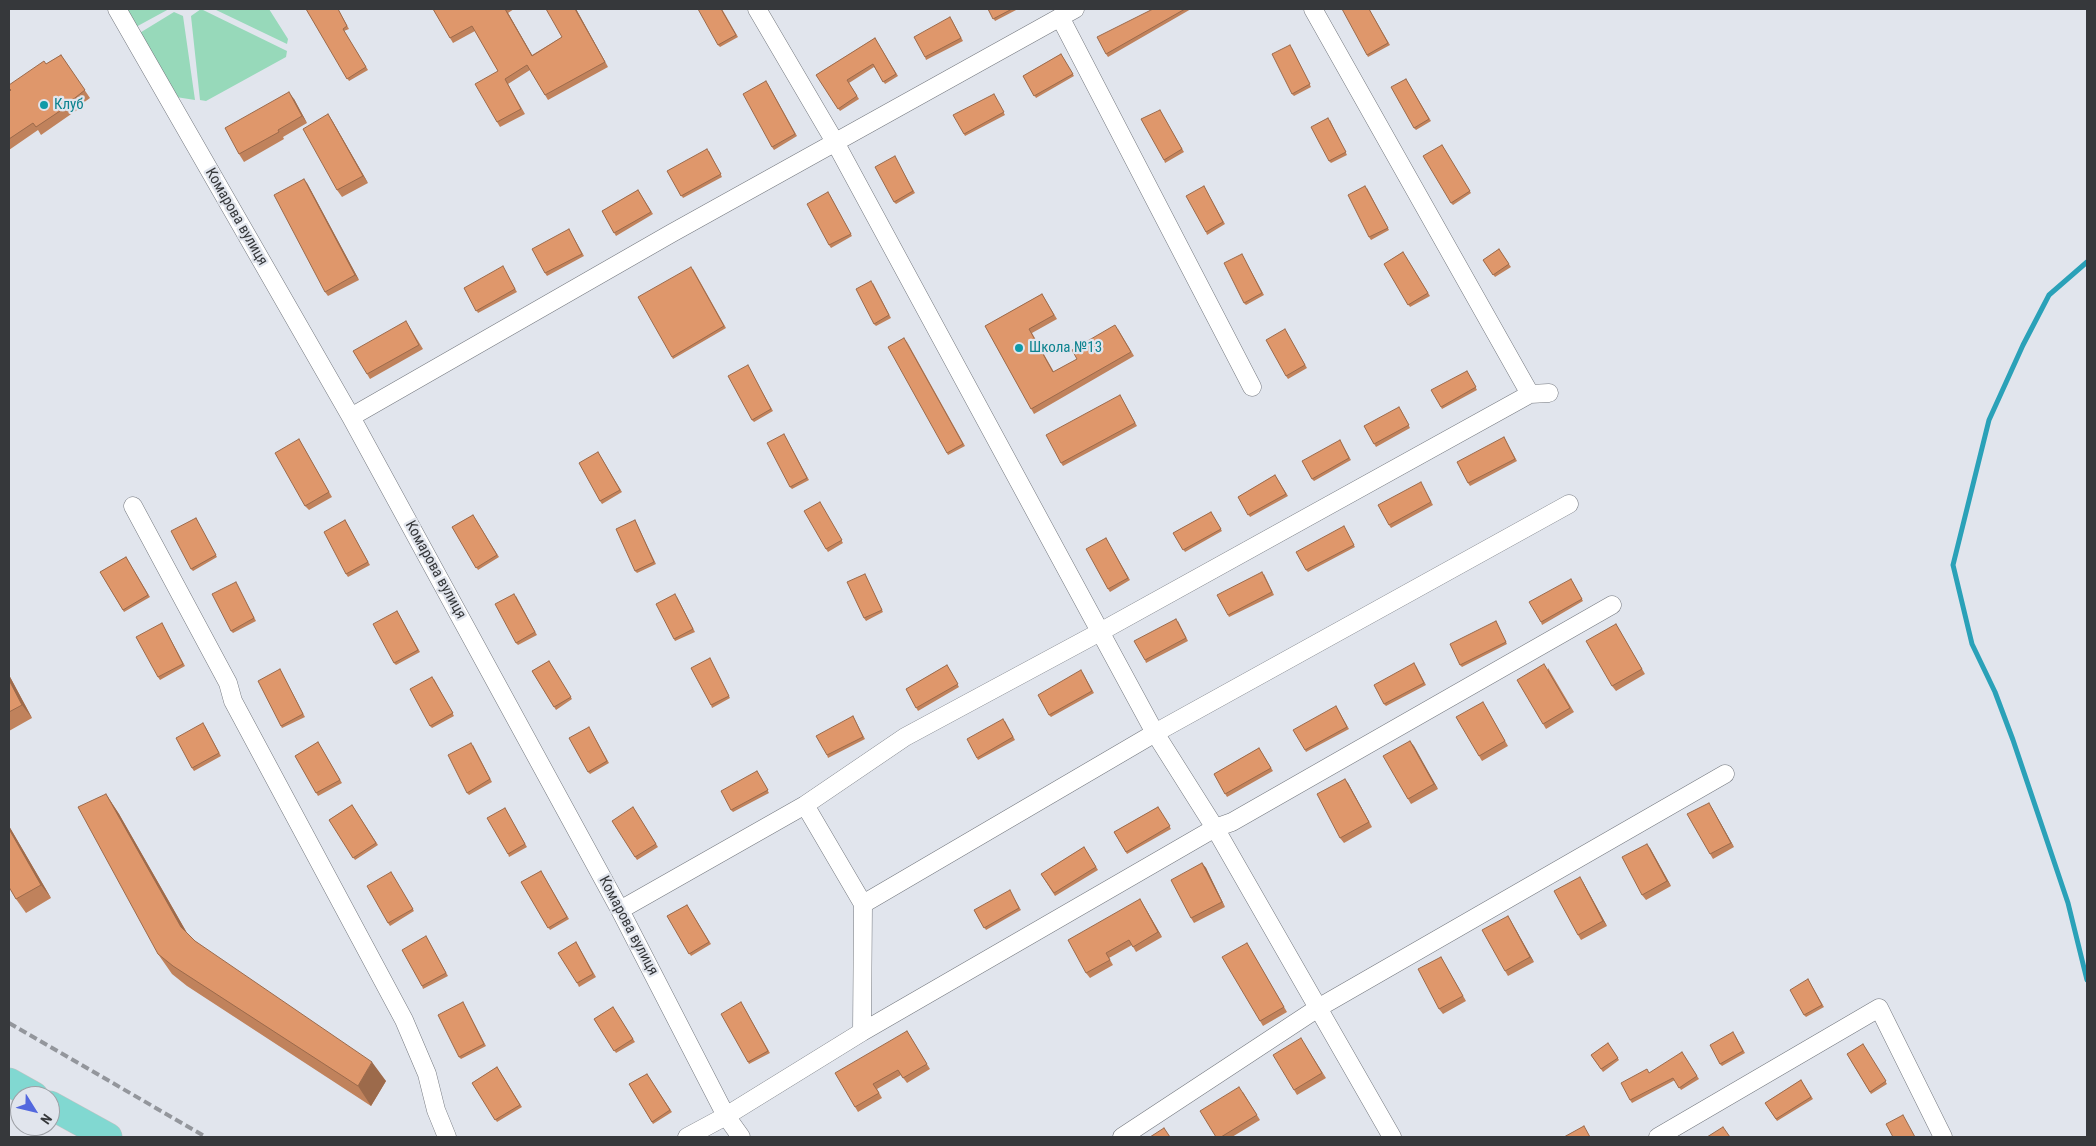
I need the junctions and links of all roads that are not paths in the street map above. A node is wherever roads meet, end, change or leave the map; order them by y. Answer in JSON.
{"nodes":[{"id":1,"x":117,"y":9,"type":"edge"},
{"id":2,"x":757,"y":9,"type":"edge"},
{"id":3,"x":1313,"y":9,"type":"edge"},
{"id":4,"x":1068,"y":13,"type":"edge"},
{"id":5,"x":834,"y":142,"type":"junction"},
{"id":6,"x":1252,"y":387,"type":"dead end"},
{"id":7,"x":1549,"y":393,"type":"dead end"},
{"id":8,"x":1530,"y":394,"type":"junction"},
{"id":9,"x":351,"y":417,"type":"junction"},
{"id":10,"x":1568,"y":504,"type":"dead end"},
{"id":11,"x":133,"y":506,"type":"dead end"},
{"id":12,"x":1612,"y":605,"type":"dead end"},
{"id":13,"x":1100,"y":632,"type":"junction"},
{"id":14,"x":1155,"y":733,"type":"junction"},
{"id":15,"x":1725,"y":774,"type":"dead end"},
{"id":16,"x":805,"y":805,"type":"junction"},
{"id":17,"x":1215,"y":828,"type":"junction"},
{"id":18,"x":863,"y":904,"type":"junction"},
{"id":19,"x":620,"y":910,"type":"junction"},
{"id":20,"x":1318,"y":1008,"type":"junction"},
{"id":21,"x":862,"y":1032,"type":"junction"},
{"id":22,"x":60,"y":1111,"type":"edge"},
{"id":23,"x":726,"y":1116,"type":"junction"},
{"id":24,"x":108,"y":1137,"type":"edge"},
{"id":25,"x":447,"y":1137,"type":"edge"},
{"id":26,"x":687,"y":1137,"type":"edge"},
{"id":27,"x":741,"y":1137,"type":"edge"},
{"id":28,"x":1122,"y":1137,"type":"edge"},
{"id":29,"x":1392,"y":1137,"type":"edge"},
{"id":30,"x":1658,"y":1137,"type":"edge"},
{"id":31,"x":1943,"y":1137,"type":"edge"}],
"edges":[{"from":1,"to":9,"type":"street","name":"Комарова вулиця"},
{"from":2,"to":5,"type":"street"},
{"from":3,"to":8,"type":"street"},
{"from":4,"to":5,"type":"street"},
{"from":4,"to":6,"type":"street"},
{"from":5,"to":9,"type":"street"},
{"from":5,"to":13,"type":"street"},
{"from":7,"to":8,"type":"street"},
{"from":8,"to":13,"type":"street"},
{"from":9,"to":19,"type":"street","name":"Комарова вулиця"},
{"from":10,"to":14,"type":"street"},
{"from":11,"to":25,"type":"street"},
{"from":12,"to":17,"type":"street"},
{"from":13,"to":14,"type":"street"},
{"from":13,"to":16,"type":"street"},
{"from":14,"to":17,"type":"street"},
{"from":14,"to":18,"type":"street"},
{"from":15,"to":20,"type":"street"},
{"from":16,"to":18,"type":"street"},
{"from":16,"to":19,"type":"street"},
{"from":17,"to":20,"type":"street"},
{"from":17,"to":21,"type":"street"},
{"from":18,"to":21,"type":"street"},
{"from":19,"to":23,"type":"street","name":"Комарова вулиця"},
{"from":20,"to":28,"type":"street"},
{"from":20,"to":29,"type":"street"},
{"from":21,"to":23,"type":"street"},
{"from":22,"to":24,"type":"main road"},
{"from":23,"to":26,"type":"street"},
{"from":23,"to":27,"type":"street","name":"Комарова вулиця"},
{"from":30,"to":31,"type":"street"}]}
